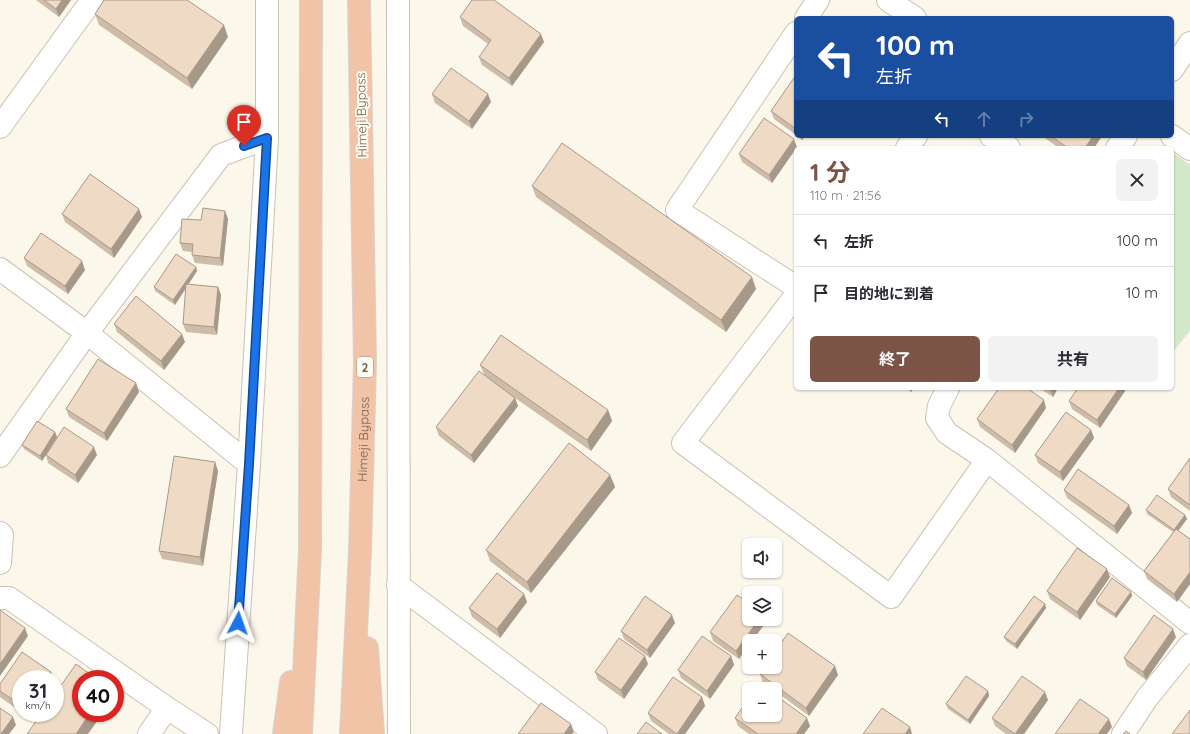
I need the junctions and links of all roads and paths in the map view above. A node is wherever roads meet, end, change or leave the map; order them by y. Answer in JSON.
{"nodes":[{"id":1,"x":92,"y":0,"type":"edge"},
{"id":2,"x":267,"y":0,"type":"edge"},
{"id":3,"x":311,"y":0,"type":"edge"},
{"id":4,"x":359,"y":0,"type":"edge"},
{"id":5,"x":398,"y":0,"type":"edge"},
{"id":6,"x":818,"y":0,"type":"edge"},
{"id":7,"x":888,"y":0,"type":"edge"},
{"id":8,"x":807,"y":16,"type":"edge"},
{"id":9,"x":912,"y":16,"type":"edge"},
{"id":10,"x":794,"y":36,"type":"edge"},
{"id":11,"x":1190,"y":43,"type":"edge"},
{"id":12,"x":1174,"y":67,"type":"edge"},
{"id":13,"x":0,"y":127,"type":"edge"},
{"id":14,"x":1174,"y":137,"type":"edge"},
{"id":15,"x":267,"y":138,"type":"junction"},
{"id":16,"x":994,"y":138,"type":"edge"},
{"id":17,"x":1007,"y":146,"type":"edge"},
{"id":18,"x":1190,"y":149,"type":"edge"},
{"id":19,"x":0,"y":269,"type":"edge"},
{"id":20,"x":794,"y":286,"type":"edge"},
{"id":21,"x":794,"y":297,"type":"edge"},
{"id":22,"x":87,"y":333,"type":"junction"},
{"id":23,"x":947,"y":390,"type":"edge"},
{"id":24,"x":0,"y":456,"type":"edge"},
{"id":25,"x":987,"y":460,"type":"junction"},
{"id":26,"x":249,"y":464,"type":"junction"},
{"id":27,"x":0,"y":533,"type":"edge"},
{"id":28,"x":310,"y":550,"type":"junction"},
{"id":29,"x":360,"y":551,"type":"junction"},
{"id":30,"x":0,"y":564,"type":"edge"},
{"id":31,"x":398,"y":585,"type":"junction"},
{"id":32,"x":0,"y":598,"type":"edge"},
{"id":33,"x":1190,"y":623,"type":"edge"},
{"id":34,"x":1190,"y":645,"type":"edge"},
{"id":35,"x":167,"y":708,"type":"junction"},
{"id":36,"x":149,"y":734,"type":"edge"},
{"id":37,"x":207,"y":734,"type":"edge"},
{"id":38,"x":231,"y":734,"type":"edge"},
{"id":39,"x":284,"y":734,"type":"edge"},
{"id":40,"x":302,"y":734,"type":"edge"},
{"id":41,"x":351,"y":734,"type":"edge"},
{"id":42,"x":373,"y":734,"type":"edge"},
{"id":43,"x":399,"y":734,"type":"edge"},
{"id":44,"x":596,"y":734,"type":"edge"},
{"id":45,"x":1123,"y":734,"type":"edge"}],
"edges":[{"from":1,"to":13,"type":"street"},
{"from":2,"to":15,"type":"street"},
{"from":3,"to":28,"type":"highway"},
{"from":4,"to":29,"type":"highway","name":"Himeji Bypass","number":"2"},
{"from":5,"to":31,"type":"street"},
{"from":6,"to":8,"type":"street"},
{"from":7,"to":9,"type":"street"},
{"from":10,"to":20,"type":"street"},
{"from":11,"to":12,"type":"street"},
{"from":14,"to":18,"type":"street"},
{"from":15,"to":22,"type":"street"},
{"from":15,"to":26,"type":"street"},
{"from":16,"to":17,"type":"street"},
{"from":19,"to":22,"type":"street"},
{"from":21,"to":25,"type":"street"},
{"from":22,"to":24,"type":"street"},
{"from":22,"to":26,"type":"street"},
{"from":23,"to":25,"type":"street"},
{"from":25,"to":33,"type":"street"},
{"from":26,"to":38,"type":"street"},
{"from":27,"to":30,"type":"street"},
{"from":28,"to":39,"type":"highway"},
{"from":28,"to":40,"type":"highway"},
{"from":29,"to":41,"type":"highway","name":"Himeji Bypass","number":"2"},
{"from":29,"to":42,"type":"highway"},
{"from":31,"to":43,"type":"street"},
{"from":31,"to":44,"type":"street"},
{"from":32,"to":35,"type":"street"},
{"from":34,"to":45,"type":"street"},
{"from":35,"to":36,"type":"street"},
{"from":35,"to":37,"type":"street"}]}
